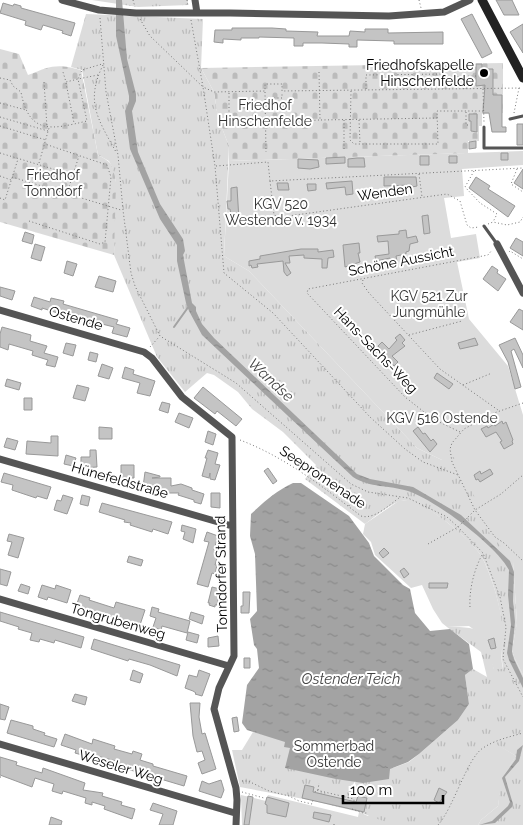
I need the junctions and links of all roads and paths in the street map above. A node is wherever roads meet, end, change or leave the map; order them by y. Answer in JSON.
{"nodes":[{"id":1,"x":62,"y":0,"type":"edge"},
{"id":2,"x":195,"y":0,"type":"edge"},
{"id":3,"x":470,"y":0,"type":"edge"},
{"id":4,"x":482,"y":0,"type":"edge"},
{"id":5,"x":99,"y":10,"type":"junction"},
{"id":6,"x":136,"y":13,"type":"junction"},
{"id":7,"x":194,"y":13,"type":"junction"},
{"id":8,"x":103,"y":64,"type":"junction"},
{"id":9,"x":63,"y":72,"type":"dead end"},
{"id":10,"x":320,"y":72,"type":"dead end"},
{"id":11,"x":98,"y":75,"type":"junction"},
{"id":12,"x":445,"y":76,"type":"junction"},
{"id":13,"x":476,"y":76,"type":"dead end"},
{"id":14,"x":0,"y":78,"type":"edge"},
{"id":15,"x":523,"y":78,"type":"edge"},
{"id":16,"x":78,"y":79,"type":"junction"},
{"id":17,"x":44,"y":82,"type":"dead end"},
{"id":18,"x":66,"y":82,"type":"junction"},
{"id":19,"x":203,"y":87,"type":"junction"},
{"id":20,"x":483,"y":88,"type":"junction"},
{"id":21,"x":445,"y":89,"type":"junction"},
{"id":22,"x":351,"y":90,"type":"junction"},
{"id":23,"x":366,"y":90,"type":"junction"},
{"id":24,"x":265,"y":91,"type":"junction"},
{"id":25,"x":282,"y":91,"type":"junction"},
{"id":26,"x":320,"y":91,"type":"junction"},
{"id":27,"x":229,"y":92,"type":"junction"},
{"id":28,"x":265,"y":98,"type":"junction"},
{"id":29,"x":0,"y":103,"type":"edge"},
{"id":30,"x":27,"y":111,"type":"junction"},
{"id":31,"x":466,"y":111,"type":"junction"},
{"id":32,"x":483,"y":111,"type":"junction"},
{"id":33,"x":229,"y":115,"type":"dead end"},
{"id":34,"x":523,"y":116,"type":"edge"},
{"id":35,"x":0,"y":117,"type":"edge"},
{"id":36,"x":438,"y":118,"type":"junction"},
{"id":37,"x":266,"y":119,"type":"junction"},
{"id":38,"x":351,"y":119,"type":"junction"},
{"id":39,"x":359,"y":119,"type":"junction"},
{"id":40,"x":511,"y":119,"type":"joint"},
{"id":41,"x":320,"y":120,"type":"junction"},
{"id":42,"x":344,"y":120,"type":"junction"},
{"id":43,"x":74,"y":124,"type":"junction"},
{"id":44,"x":469,"y":125,"type":"dead end"},
{"id":45,"x":0,"y":126,"type":"edge"},
{"id":46,"x":484,"y":126,"type":"joint"},
{"id":47,"x":48,"y":128,"type":"junction"},
{"id":48,"x":48,"y":131,"type":"junction"},
{"id":49,"x":46,"y":140,"type":"junction"},
{"id":50,"x":45,"y":144,"type":"junction"},
{"id":51,"x":360,"y":144,"type":"junction"},
{"id":52,"x":523,"y":148,"type":"edge"},
{"id":53,"x":344,"y":151,"type":"dead end"},
{"id":54,"x":266,"y":152,"type":"dead end"},
{"id":55,"x":0,"y":153,"type":"edge"},
{"id":56,"x":79,"y":155,"type":"junction"},
{"id":57,"x":118,"y":155,"type":"junction"},
{"id":58,"x":18,"y":158,"type":"junction"},
{"id":59,"x":39,"y":164,"type":"junction"},
{"id":60,"x":215,"y":166,"type":"junction"},
{"id":61,"x":518,"y":168,"type":"junction"},
{"id":62,"x":523,"y":168,"type":"edge"},
{"id":63,"x":474,"y":171,"type":"junction"},
{"id":64,"x":419,"y":174,"type":"junction"},
{"id":65,"x":73,"y":175,"type":"junction"},
{"id":66,"x":0,"y":176,"type":"edge"},
{"id":67,"x":12,"y":178,"type":"junction"},
{"id":68,"x":270,"y":181,"type":"junction"},
{"id":69,"x":523,"y":192,"type":"edge"},
{"id":70,"x":67,"y":194,"type":"junction"},
{"id":71,"x":422,"y":197,"type":"junction"},
{"id":72,"x":0,"y":198,"type":"edge"},
{"id":73,"x":109,"y":206,"type":"junction"},
{"id":74,"x":122,"y":210,"type":"junction"},
{"id":75,"x":523,"y":217,"type":"edge"},
{"id":76,"x":29,"y":221,"type":"dead end"},
{"id":77,"x":493,"y":222,"type":"junction"},
{"id":78,"x":484,"y":226,"type":"junction"},
{"id":79,"x":497,"y":244,"type":"junction"},
{"id":80,"x":504,"y":256,"type":"junction"},
{"id":81,"x":523,"y":258,"type":"edge"},
{"id":82,"x":363,"y":279,"type":"junction"},
{"id":83,"x":307,"y":293,"type":"joint"},
{"id":84,"x":523,"y":293,"type":"edge"},
{"id":85,"x":0,"y":310,"type":"edge"},
{"id":86,"x":462,"y":321,"type":"dead end"},
{"id":87,"x":408,"y":335,"type":"junction"},
{"id":88,"x":160,"y":336,"type":"junction"},
{"id":89,"x":144,"y":352,"type":"junction"},
{"id":90,"x":492,"y":373,"type":"dead end"},
{"id":91,"x":463,"y":385,"type":"junction"},
{"id":92,"x":523,"y":403,"type":"edge"},
{"id":93,"x":499,"y":411,"type":"junction"},
{"id":94,"x":460,"y":432,"type":"junction"},
{"id":95,"x":232,"y":437,"type":"junction"},
{"id":96,"x":0,"y":459,"type":"edge"},
{"id":97,"x":458,"y":475,"type":"junction"},
{"id":98,"x":523,"y":475,"type":"edge"},
{"id":99,"x":351,"y":484,"type":"junction"},
{"id":100,"x":400,"y":498,"type":"junction"},
{"id":101,"x":348,"y":507,"type":"junction"},
{"id":102,"x":475,"y":510,"type":"junction"},
{"id":103,"x":232,"y":526,"type":"junction"},
{"id":104,"x":458,"y":527,"type":"junction"},
{"id":105,"x":428,"y":544,"type":"dead end"},
{"id":106,"x":483,"y":553,"type":"junction"},
{"id":107,"x":523,"y":561,"type":"edge"},
{"id":108,"x":0,"y":599,"type":"edge"},
{"id":109,"x":470,"y":607,"type":"dead end"},
{"id":110,"x":229,"y":666,"type":"junction"},
{"id":111,"x":523,"y":697,"type":"edge"},
{"id":112,"x":523,"y":734,"type":"edge"},
{"id":113,"x":0,"y":744,"type":"edge"},
{"id":114,"x":248,"y":781,"type":"dead end"},
{"id":115,"x":319,"y":783,"type":"dead end"},
{"id":116,"x":318,"y":790,"type":"junction"},
{"id":117,"x":350,"y":790,"type":"dead end"},
{"id":118,"x":237,"y":792,"type":"junction"},
{"id":119,"x":315,"y":792,"type":"dead end"},
{"id":120,"x":264,"y":798,"type":"dead end"},
{"id":121,"x":348,"y":798,"type":"junction"},
{"id":122,"x":313,"y":800,"type":"dead end"},
{"id":123,"x":354,"y":802,"type":"dead end"},
{"id":124,"x":352,"y":810,"type":"dead end"},
{"id":125,"x":235,"y":813,"type":"junction"},
{"id":126,"x":368,"y":813,"type":"dead end"},
{"id":127,"x":236,"y":825,"type":"edge"},
{"id":128,"x":438,"y":825,"type":"edge"}],
"edges":[{"from":1,"to":5,"type":"street"},
{"from":2,"to":7,"type":"street"},
{"from":3,"to":7,"type":"street"},
{"from":4,"to":15,"type":"street"},
{"from":5,"to":6,"type":"street"},
{"from":5,"to":8,"type":"path"},
{"from":6,"to":7,"type":"street"},
{"from":6,"to":19,"type":"path"},
{"from":7,"to":19,"type":"path"},
{"from":8,"to":11,"type":"path"},
{"from":8,"to":16,"type":"path"},
{"from":8,"to":57,"type":"path"},
{"from":9,"to":18,"type":"path"},
{"from":10,"to":26,"type":"path"},
{"from":11,"to":16,"type":"path"},
{"from":11,"to":57,"type":"path"},
{"from":12,"to":13,"type":"path"},
{"from":12,"to":21,"type":"path"},
{"from":12,"to":23,"type":"path"},
{"from":14,"to":30,"type":"path"},
{"from":16,"to":18,"type":"path"},
{"from":16,"to":43,"type":"path"},
{"from":17,"to":47,"type":"path"},
{"from":18,"to":43,"type":"path"},
{"from":19,"to":27,"type":"path"},
{"from":19,"to":60,"type":"path"},
{"from":20,"to":21,"type":"path"},
{"from":20,"to":32,"type":"path"},
{"from":20,"to":40,"type":"path"},
{"from":21,"to":23,"type":"path"},
{"from":22,"to":23,"type":"path"},
{"from":22,"to":26,"type":"path"},
{"from":22,"to":38,"type":"path"},
{"from":24,"to":25,"type":"path"},
{"from":24,"to":27,"type":"path"},
{"from":24,"to":28,"type":"path"},
{"from":25,"to":26,"type":"path"},
{"from":25,"to":28,"type":"path"},
{"from":26,"to":41,"type":"path"},
{"from":27,"to":33,"type":"path"},
{"from":28,"to":37,"type":"path"},
{"from":29,"to":30,"type":"path"},
{"from":30,"to":47,"type":"path"},
{"from":31,"to":32,"type":"path"},
{"from":31,"to":36,"type":"path"},
{"from":31,"to":44,"type":"path"},
{"from":32,"to":46,"type":"path"},
{"from":34,"to":40,"type":"lane"},
{"from":35,"to":48,"type":"path"},
{"from":36,"to":39,"type":"path"},
{"from":36,"to":51,"type":"path"},
{"from":37,"to":41,"type":"path"},
{"from":37,"to":54,"type":"path"},
{"from":38,"to":39,"type":"path"},
{"from":38,"to":42,"type":"path"},
{"from":38,"to":51,"type":"path"},
{"from":39,"to":51,"type":"path"},
{"from":41,"to":42,"type":"path"},
{"from":42,"to":53,"type":"path"},
{"from":43,"to":47,"type":"path"},
{"from":45,"to":49,"type":"path"},
{"from":46,"to":52,"type":"lane"},
{"from":47,"to":48,"type":"path"},
{"from":48,"to":49,"type":"path"},
{"from":49,"to":50,"type":"path"},
{"from":50,"to":56,"type":"path"},
{"from":50,"to":59,"type":"path"},
{"from":55,"to":58,"type":"path"},
{"from":56,"to":65,"type":"path"},
{"from":56,"to":73,"type":"path"},
{"from":57,"to":74,"type":"path"},
{"from":58,"to":59,"type":"path"},
{"from":58,"to":67,"type":"path"},
{"from":59,"to":65,"type":"path"},
{"from":60,"to":68,"type":"path","name":"Wenden"},
{"from":60,"to":97,"type":"path"},
{"from":61,"to":62,"type":"path","name":"Wenden"},
{"from":61,"to":63,"type":"path","name":"Wenden"},
{"from":61,"to":69,"type":"path"},
{"from":63,"to":64,"type":"path","name":"Wenden"},
{"from":63,"to":77,"type":"path"},
{"from":64,"to":68,"type":"path","name":"Wenden"},
{"from":64,"to":71,"type":"path"},
{"from":65,"to":70,"type":"path"},
{"from":66,"to":67,"type":"path"},
{"from":67,"to":70,"type":"path"},
{"from":67,"to":72,"type":"path"},
{"from":68,"to":71,"type":"path","name":"Wenden"},
{"from":70,"to":73,"type":"path"},
{"from":71,"to":78,"type":"path","name":"Wenden"},
{"from":73,"to":74,"type":"path"},
{"from":73,"to":76,"type":"path"},
{"from":74,"to":88,"type":"path"},
{"from":75,"to":77,"type":"path"},
{"from":77,"to":78,"type":"path"},
{"from":78,"to":79,"type":"lane"},
{"from":79,"to":80,"type":"street"},
{"from":79,"to":82,"type":"path","name":"Schöne Aussicht"},
{"from":80,"to":81,"type":"path"},
{"from":80,"to":84,"type":"street"},
{"from":82,"to":83,"type":"path","name":"Schöne Aussicht"},
{"from":82,"to":87,"type":"path"},
{"from":83,"to":94,"type":"path","name":"Hans-Sachs-Weg"},
{"from":85,"to":89,"type":"street","name":"Ostende"},
{"from":86,"to":87,"type":"path"},
{"from":87,"to":91,"type":"path"},
{"from":88,"to":89,"type":"path"},
{"from":88,"to":99,"type":"path"},
{"from":89,"to":95,"type":"street"},
{"from":90,"to":91,"type":"path"},
{"from":91,"to":93,"type":"path"},
{"from":92,"to":93,"type":"path"},
{"from":93,"to":94,"type":"path"},
{"from":94,"to":97,"type":"path"},
{"from":95,"to":101,"type":"path","name":"Seepromenade"},
{"from":95,"to":103,"type":"street","name":"Tonndorfer Strand"},
{"from":96,"to":103,"type":"street","name":"Hünefeldstraße"},
{"from":97,"to":102,"type":"path"},
{"from":98,"to":102,"type":"path"},
{"from":99,"to":100,"type":"path"},
{"from":99,"to":101,"type":"path"},
{"from":100,"to":101,"type":"path","name":"Seepromenade"},
{"from":100,"to":104,"type":"path"},
{"from":102,"to":104,"type":"path"},
{"from":102,"to":107,"type":"path"},
{"from":103,"to":110,"type":"street","name":"Tonndorfer Strand"},
{"from":104,"to":105,"type":"path"},
{"from":104,"to":106,"type":"path"},
{"from":106,"to":109,"type":"path"},
{"from":106,"to":111,"type":"path"},
{"from":108,"to":110,"type":"street","name":"Tongrubenweg"},
{"from":110,"to":118,"type":"street","name":"Tonndorfer Strand"},
{"from":112,"to":128,"type":"path"},
{"from":113,"to":125,"type":"street","name":"Weseler Weg"},
{"from":114,"to":122,"type":"path"},
{"from":115,"to":116,"type":"path"},
{"from":116,"to":119,"type":"path"},
{"from":116,"to":121,"type":"path"},
{"from":117,"to":121,"type":"path"},
{"from":118,"to":120,"type":"path"},
{"from":118,"to":125,"type":"street","name":"Tonndorfer Strand"},
{"from":121,"to":123,"type":"path"},
{"from":124,"to":126,"type":"path"},
{"from":125,"to":127,"type":"street","name":"Tonndorfer Strand"}]}
